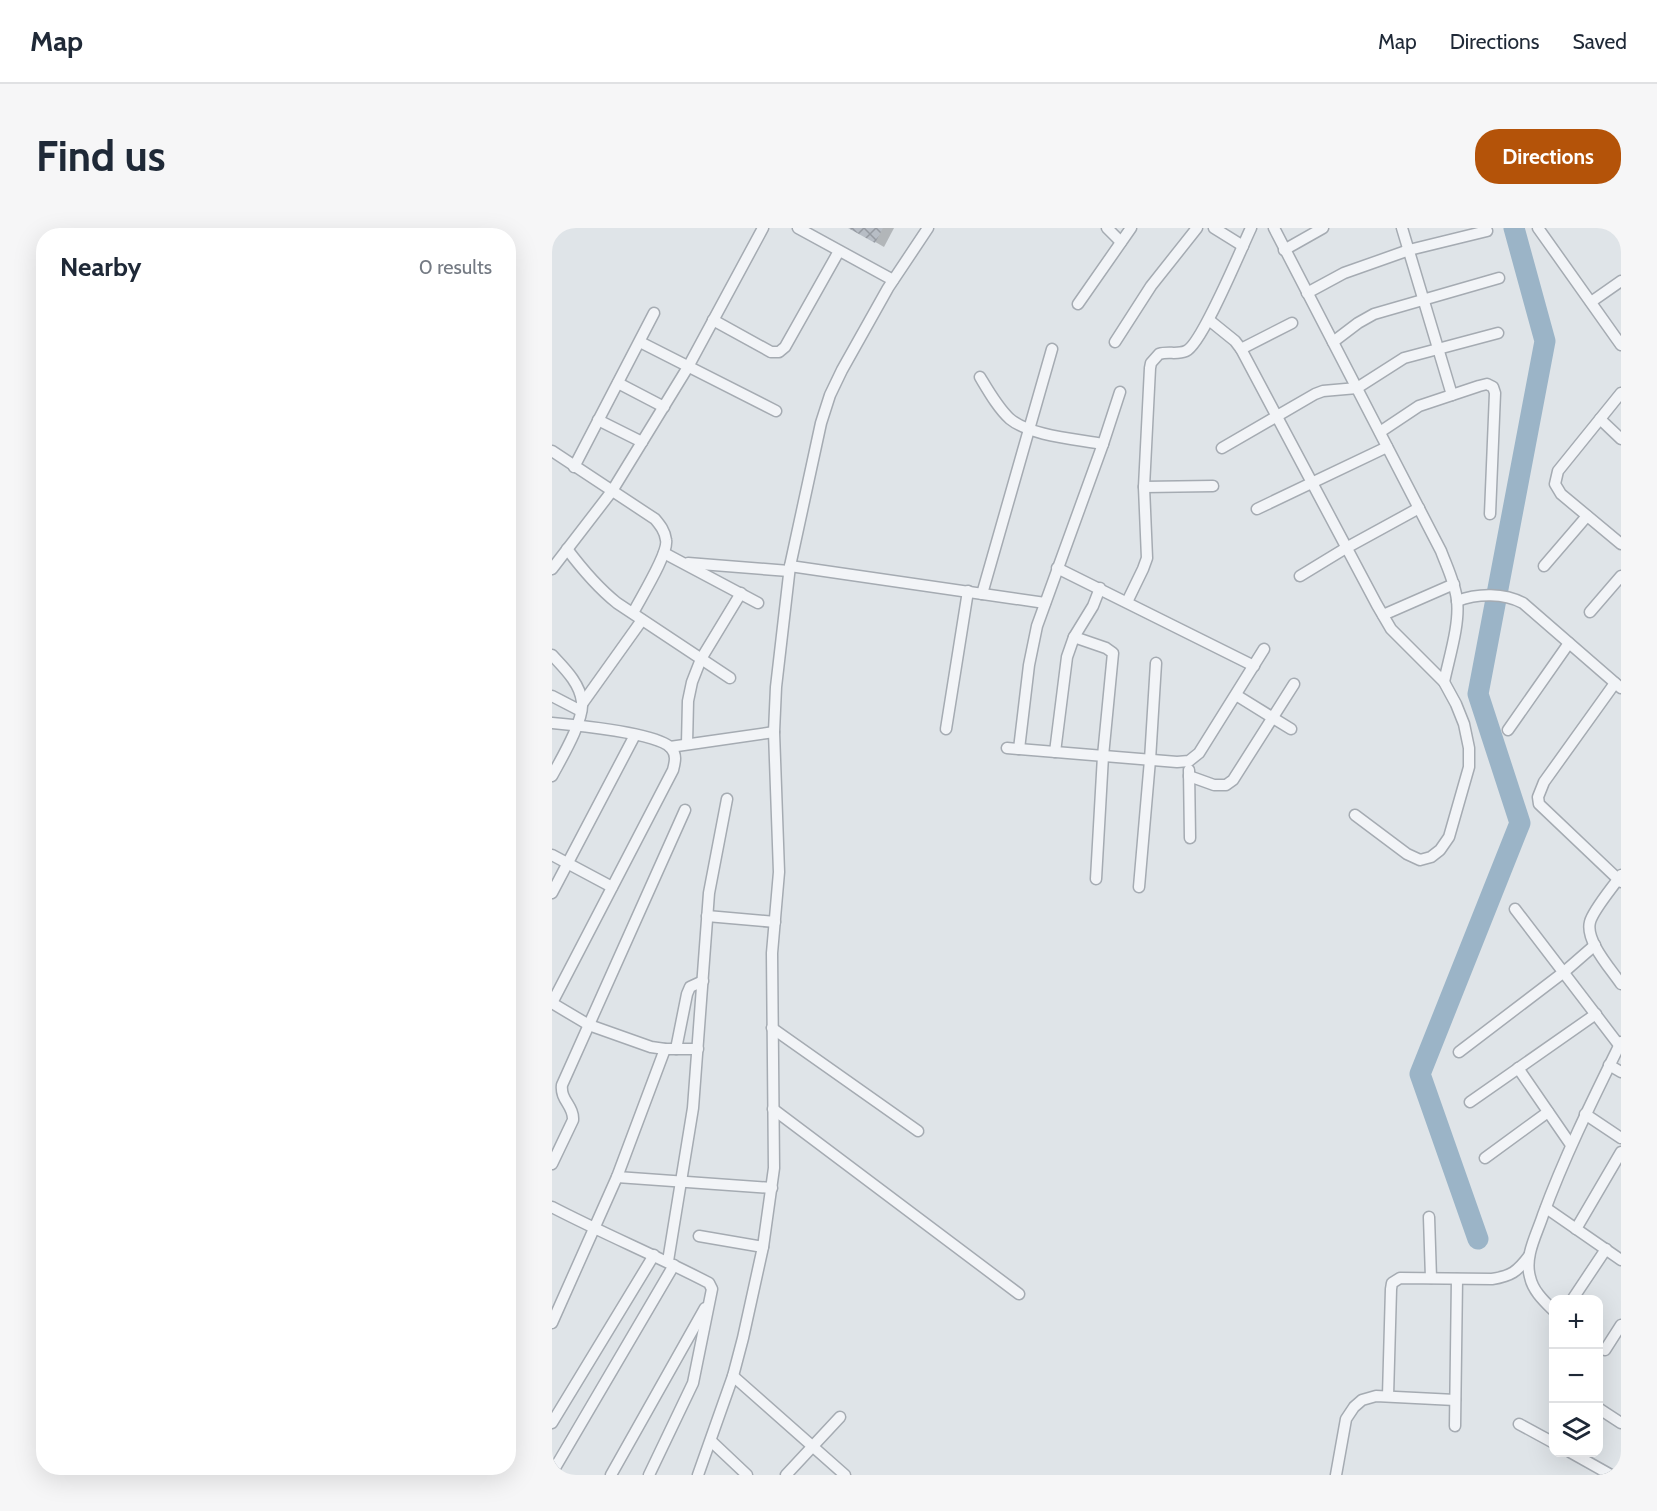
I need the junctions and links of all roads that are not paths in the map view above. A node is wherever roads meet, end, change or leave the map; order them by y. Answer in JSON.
{"nodes":[{"id":1,"x":763,"y":228,"type":"edge"},
{"id":2,"x":798,"y":228,"type":"edge"},
{"id":3,"x":928,"y":228,"type":"edge"},
{"id":4,"x":1107,"y":228,"type":"edge"},
{"id":5,"x":1131,"y":228,"type":"edge"},
{"id":6,"x":1197,"y":228,"type":"edge"},
{"id":7,"x":1214,"y":228,"type":"edge"},
{"id":8,"x":1251,"y":228,"type":"edge"},
{"id":9,"x":1274,"y":228,"type":"edge"},
{"id":10,"x":1323,"y":228,"type":"edge"},
{"id":11,"x":1402,"y":228,"type":"edge"},
{"id":12,"x":1538,"y":228,"type":"edge"},
{"id":13,"x":1487,"y":231,"type":"dead end"},
{"id":14,"x":1121,"y":242,"type":"junction"},
{"id":15,"x":1243,"y":246,"type":"junction"},
{"id":16,"x":1284,"y":250,"type":"junction"},
{"id":17,"x":1408,"y":250,"type":"junction"},
{"id":18,"x":839,"y":251,"type":"junction"},
{"id":19,"x":1498,"y":278,"type":"dead end"},
{"id":20,"x":893,"y":280,"type":"junction"},
{"id":21,"x":1621,"y":281,"type":"edge"},
{"id":22,"x":1307,"y":294,"type":"junction"},
{"id":23,"x":1423,"y":300,"type":"junction"},
{"id":24,"x":1591,"y":302,"type":"junction"},
{"id":25,"x":1078,"y":304,"type":"dead end"},
{"id":26,"x":654,"y":313,"type":"dead end"},
{"id":27,"x":713,"y":320,"type":"junction"},
{"id":28,"x":1209,"y":320,"type":"junction"},
{"id":29,"x":1292,"y":323,"type":"dead end"},
{"id":30,"x":1498,"y":333,"type":"dead end"},
{"id":31,"x":640,"y":342,"type":"junction"},
{"id":32,"x":1115,"y":342,"type":"dead end"},
{"id":33,"x":1333,"y":342,"type":"junction"},
{"id":34,"x":1621,"y":345,"type":"edge"},
{"id":35,"x":1438,"y":348,"type":"junction"},
{"id":36,"x":1052,"y":349,"type":"dead end"},
{"id":37,"x":1241,"y":349,"type":"junction"},
{"id":38,"x":688,"y":367,"type":"junction"},
{"id":39,"x":980,"y":377,"type":"dead end"},
{"id":40,"x":618,"y":383,"type":"junction"},
{"id":41,"x":1357,"y":388,"type":"junction"},
{"id":42,"x":1120,"y":392,"type":"dead end"},
{"id":43,"x":1621,"y":393,"type":"edge"},
{"id":44,"x":1452,"y":395,"type":"junction"},
{"id":45,"x":664,"y":407,"type":"junction"},
{"id":46,"x":776,"y":411,"type":"dead end"},
{"id":47,"x":1276,"y":416,"type":"junction"},
{"id":48,"x":1600,"y":419,"type":"junction"},
{"id":49,"x":598,"y":420,"type":"junction"},
{"id":50,"x":1029,"y":430,"type":"junction"},
{"id":51,"x":1380,"y":432,"type":"junction"},
{"id":52,"x":1621,"y":439,"type":"edge"},
{"id":53,"x":642,"y":442,"type":"junction"},
{"id":54,"x":1103,"y":444,"type":"junction"},
{"id":55,"x":1388,"y":447,"type":"junction"},
{"id":56,"x":1222,"y":448,"type":"dead end"},
{"id":57,"x":552,"y":451,"type":"edge"},
{"id":58,"x":574,"y":466,"type":"junction"},
{"id":59,"x":1312,"y":483,"type":"junction"},
{"id":60,"x":1213,"y":486,"type":"dead end"},
{"id":61,"x":1144,"y":487,"type":"junction"},
{"id":62,"x":612,"y":491,"type":"junction"},
{"id":63,"x":1257,"y":508,"type":"dead end"},
{"id":64,"x":1419,"y":508,"type":"junction"},
{"id":65,"x":1490,"y":513,"type":"dead end"},
{"id":66,"x":1587,"y":516,"type":"junction"},
{"id":67,"x":1621,"y":544,"type":"edge"},
{"id":68,"x":1346,"y":548,"type":"junction"},
{"id":69,"x":567,"y":549,"type":"junction"},
{"id":70,"x":664,"y":553,"type":"junction"},
{"id":71,"x":683,"y":563,"type":"junction"},
{"id":72,"x":1544,"y":566,"type":"dead end"},
{"id":73,"x":790,"y":568,"type":"junction"},
{"id":74,"x":1057,"y":568,"type":"junction"},
{"id":75,"x":552,"y":569,"type":"edge"},
{"id":76,"x":1300,"y":576,"type":"dead end"},
{"id":77,"x":1621,"y":576,"type":"edge"},
{"id":78,"x":1454,"y":584,"type":"junction"},
{"id":79,"x":1100,"y":588,"type":"junction"},
{"id":80,"x":968,"y":591,"type":"junction"},
{"id":81,"x":741,"y":593,"type":"junction"},
{"id":82,"x":982,"y":594,"type":"junction"},
{"id":83,"x":1457,"y":601,"type":"junction"},
{"id":84,"x":1127,"y":602,"type":"junction"},
{"id":85,"x":758,"y":603,"type":"dead end"},
{"id":86,"x":1045,"y":603,"type":"junction"},
{"id":87,"x":1590,"y":612,"type":"dead end"},
{"id":88,"x":1383,"y":615,"type":"junction"},
{"id":89,"x":638,"y":616,"type":"junction"},
{"id":90,"x":1074,"y":637,"type":"junction"},
{"id":91,"x":1569,"y":643,"type":"junction"},
{"id":92,"x":1264,"y":649,"type":"dead end"},
{"id":93,"x":552,"y":655,"type":"edge"},
{"id":94,"x":701,"y":659,"type":"junction"},
{"id":95,"x":1156,"y":663,"type":"dead end"},
{"id":96,"x":1254,"y":666,"type":"junction"},
{"id":97,"x":730,"y":678,"type":"dead end"},
{"id":98,"x":1444,"y":682,"type":"junction"},
{"id":99,"x":1294,"y":684,"type":"dead end"},
{"id":100,"x":1618,"y":685,"type":"edge"},
{"id":101,"x":1236,"y":695,"type":"junction"},
{"id":102,"x":552,"y":696,"type":"edge"},
{"id":103,"x":582,"y":707,"type":"junction"},
{"id":104,"x":1273,"y":718,"type":"junction"},
{"id":105,"x":552,"y":723,"type":"edge"},
{"id":106,"x":577,"y":726,"type":"junction"},
{"id":107,"x":946,"y":729,"type":"dead end"},
{"id":108,"x":1291,"y":729,"type":"dead end"},
{"id":109,"x":1508,"y":730,"type":"dead end"},
{"id":110,"x":774,"y":732,"type":"junction"},
{"id":111,"x":635,"y":735,"type":"junction"},
{"id":112,"x":687,"y":744,"type":"junction"},
{"id":113,"x":670,"y":747,"type":"junction"},
{"id":114,"x":1007,"y":747,"type":"dead end"},
{"id":115,"x":1019,"y":748,"type":"junction"},
{"id":116,"x":1055,"y":752,"type":"junction"},
{"id":117,"x":1103,"y":756,"type":"junction"},
{"id":118,"x":1150,"y":760,"type":"junction"},
{"id":119,"x":1189,"y":761,"type":"junction"},
{"id":120,"x":552,"y":776,"type":"edge"},
{"id":121,"x":1190,"y":776,"type":"junction"},
{"id":122,"x":727,"y":799,"type":"dead end"},
{"id":123,"x":685,"y":810,"type":"dead end"},
{"id":124,"x":1355,"y":814,"type":"dead end"},
{"id":125,"x":1190,"y":838,"type":"dead end"},
{"id":126,"x":552,"y":855,"type":"edge"},
{"id":127,"x":567,"y":863,"type":"junction"},
{"id":128,"x":1096,"y":879,"type":"dead end"},
{"id":129,"x":1620,"y":879,"type":"edge"},
{"id":130,"x":612,"y":887,"type":"junction"},
{"id":131,"x":1139,"y":887,"type":"dead end"},
{"id":132,"x":552,"y":893,"type":"edge"},
{"id":133,"x":1515,"y":909,"type":"dead end"},
{"id":134,"x":707,"y":916,"type":"junction"},
{"id":135,"x":775,"y":922,"type":"junction"},
{"id":136,"x":1595,"y":945,"type":"junction"},
{"id":137,"x":1564,"y":972,"type":"junction"},
{"id":138,"x":703,"y":981,"type":"junction"},
{"id":139,"x":1621,"y":984,"type":"edge"},
{"id":140,"x":552,"y":1003,"type":"edge"},
{"id":141,"x":1596,"y":1014,"type":"junction"},
{"id":142,"x":589,"y":1025,"type":"junction"},
{"id":143,"x":772,"y":1028,"type":"junction"},
{"id":144,"x":1620,"y":1043,"type":"edge"},
{"id":145,"x":671,"y":1049,"type":"junction"},
{"id":146,"x":698,"y":1049,"type":"junction"},
{"id":147,"x":1459,"y":1052,"type":"dead end"},
{"id":148,"x":1610,"y":1065,"type":"junction"},
{"id":149,"x":1518,"y":1068,"type":"junction"},
{"id":150,"x":1621,"y":1072,"type":"edge"},
{"id":151,"x":1470,"y":1102,"type":"dead end"},
{"id":152,"x":773,"y":1109,"type":"junction"},
{"id":153,"x":1548,"y":1112,"type":"junction"},
{"id":154,"x":1585,"y":1114,"type":"junction"},
{"id":155,"x":918,"y":1131,"type":"dead end"},
{"id":156,"x":1621,"y":1138,"type":"edge"},
{"id":157,"x":1571,"y":1145,"type":"junction"},
{"id":158,"x":1621,"y":1152,"type":"edge"},
{"id":159,"x":1485,"y":1158,"type":"dead end"},
{"id":160,"x":552,"y":1164,"type":"edge"},
{"id":161,"x":617,"y":1177,"type":"junction"},
{"id":162,"x":682,"y":1181,"type":"junction"},
{"id":163,"x":772,"y":1188,"type":"junction"},
{"id":164,"x":552,"y":1207,"type":"edge"},
{"id":165,"x":1546,"y":1208,"type":"junction"},
{"id":166,"x":1430,"y":1217,"type":"dead end"},
{"id":167,"x":594,"y":1229,"type":"junction"},
{"id":168,"x":1576,"y":1229,"type":"junction"},
{"id":169,"x":699,"y":1236,"type":"dead end"},
{"id":170,"x":763,"y":1247,"type":"junction"},
{"id":171,"x":1606,"y":1250,"type":"junction"},
{"id":172,"x":654,"y":1255,"type":"junction"},
{"id":173,"x":1529,"y":1255,"type":"junction"},
{"id":174,"x":1621,"y":1260,"type":"edge"},
{"id":175,"x":671,"y":1263,"type":"junction"},
{"id":176,"x":1431,"y":1278,"type":"junction"},
{"id":177,"x":1456,"y":1279,"type":"junction"},
{"id":178,"x":1019,"y":1294,"type":"dead end"},
{"id":179,"x":1575,"y":1295,"type":"edge"},
{"id":180,"x":709,"y":1300,"type":"junction"},
{"id":181,"x":1549,"y":1305,"type":"edge"},
{"id":182,"x":552,"y":1323,"type":"edge"},
{"id":183,"x":1621,"y":1325,"type":"edge"},
{"id":184,"x":1605,"y":1350,"type":"dead end"},
{"id":185,"x":733,"y":1376,"type":"junction"},
{"id":186,"x":1388,"y":1396,"type":"junction"},
{"id":187,"x":1455,"y":1400,"type":"junction"},
{"id":188,"x":1603,"y":1411,"type":"edge"},
{"id":189,"x":840,"y":1417,"type":"dead end"},
{"id":190,"x":552,"y":1423,"type":"edge"},
{"id":191,"x":1621,"y":1423,"type":"edge"},
{"id":192,"x":1519,"y":1424,"type":"dead end"},
{"id":193,"x":1455,"y":1426,"type":"dead end"},
{"id":194,"x":1549,"y":1440,"type":"edge"},
{"id":195,"x":711,"y":1441,"type":"junction"},
{"id":196,"x":812,"y":1446,"type":"junction"},
{"id":197,"x":1579,"y":1457,"type":"edge"},
{"id":198,"x":552,"y":1473,"type":"edge"},
{"id":199,"x":611,"y":1475,"type":"edge"},
{"id":200,"x":649,"y":1475,"type":"edge"},
{"id":201,"x":698,"y":1475,"type":"edge"},
{"id":202,"x":747,"y":1475,"type":"edge"},
{"id":203,"x":786,"y":1475,"type":"edge"},
{"id":204,"x":845,"y":1475,"type":"edge"},
{"id":205,"x":1336,"y":1475,"type":"edge"},
{"id":206,"x":1611,"y":1475,"type":"edge"}],
"edges":[{"from":1,"to":27,"type":"street"},
{"from":2,"to":18,"type":"street"},
{"from":3,"to":20,"type":"street"},
{"from":4,"to":14,"type":"street"},
{"from":5,"to":14,"type":"street"},
{"from":6,"to":32,"type":"street"},
{"from":7,"to":15,"type":"street"},
{"from":8,"to":15,"type":"street"},
{"from":9,"to":16,"type":"street"},
{"from":10,"to":16,"type":"street"},
{"from":11,"to":17,"type":"street"},
{"from":12,"to":24,"type":"street"},
{"from":13,"to":17,"type":"street"},
{"from":14,"to":25,"type":"street"},
{"from":15,"to":28,"type":"street"},
{"from":16,"to":22,"type":"street"},
{"from":17,"to":22,"type":"street"},
{"from":17,"to":23,"type":"street"},
{"from":18,"to":20,"type":"street"},
{"from":18,"to":27,"type":"street"},
{"from":19,"to":23,"type":"street"},
{"from":20,"to":73,"type":"street"},
{"from":21,"to":24,"type":"street"},
{"from":22,"to":33,"type":"street"},
{"from":23,"to":33,"type":"street"},
{"from":23,"to":35,"type":"street"},
{"from":24,"to":34,"type":"street"},
{"from":26,"to":31,"type":"street"},
{"from":27,"to":38,"type":"street"},
{"from":28,"to":37,"type":"street"},
{"from":28,"to":61,"type":"street"},
{"from":29,"to":37,"type":"street"},
{"from":30,"to":35,"type":"street"},
{"from":31,"to":38,"type":"street"},
{"from":31,"to":40,"type":"street"},
{"from":33,"to":41,"type":"street"},
{"from":35,"to":41,"type":"street"},
{"from":35,"to":44,"type":"street"},
{"from":36,"to":50,"type":"street"},
{"from":37,"to":47,"type":"street"},
{"from":38,"to":45,"type":"street"},
{"from":38,"to":46,"type":"street"},
{"from":39,"to":50,"type":"street"},
{"from":40,"to":45,"type":"street"},
{"from":40,"to":49,"type":"street"},
{"from":41,"to":47,"type":"street"},
{"from":41,"to":51,"type":"street"},
{"from":42,"to":54,"type":"street"},
{"from":43,"to":48,"type":"street"},
{"from":44,"to":51,"type":"street"},
{"from":44,"to":65,"type":"street"},
{"from":45,"to":53,"type":"street"},
{"from":47,"to":56,"type":"street"},
{"from":47,"to":59,"type":"street"},
{"from":48,"to":52,"type":"street"},
{"from":48,"to":66,"type":"street"},
{"from":49,"to":53,"type":"street"},
{"from":49,"to":58,"type":"street"},
{"from":50,"to":54,"type":"street"},
{"from":50,"to":82,"type":"street"},
{"from":51,"to":55,"type":"street"},
{"from":53,"to":62,"type":"street"},
{"from":54,"to":74,"type":"street"},
{"from":55,"to":59,"type":"street"},
{"from":55,"to":64,"type":"street"},
{"from":57,"to":58,"type":"street"},
{"from":58,"to":62,"type":"street"},
{"from":59,"to":63,"type":"street"},
{"from":59,"to":68,"type":"street"},
{"from":60,"to":61,"type":"street"},
{"from":61,"to":84,"type":"street"},
{"from":62,"to":69,"type":"street"},
{"from":62,"to":70,"type":"street"},
{"from":64,"to":68,"type":"street"},
{"from":64,"to":78,"type":"street"},
{"from":66,"to":67,"type":"street"},
{"from":66,"to":72,"type":"street"},
{"from":68,"to":76,"type":"street"},
{"from":68,"to":88,"type":"street"},
{"from":69,"to":75,"type":"street"},
{"from":69,"to":89,"type":"street"},
{"from":70,"to":71,"type":"street"},
{"from":70,"to":89,"type":"street"},
{"from":71,"to":73,"type":"street"},
{"from":71,"to":81,"type":"street"},
{"from":73,"to":80,"type":"street"},
{"from":73,"to":110,"type":"street"},
{"from":74,"to":79,"type":"street"},
{"from":74,"to":86,"type":"street"},
{"from":77,"to":87,"type":"street"},
{"from":78,"to":83,"type":"street"},
{"from":78,"to":88,"type":"street"},
{"from":79,"to":84,"type":"street"},
{"from":79,"to":90,"type":"street"},
{"from":80,"to":82,"type":"street"},
{"from":80,"to":107,"type":"street"},
{"from":81,"to":85,"type":"street"},
{"from":81,"to":94,"type":"street"},
{"from":82,"to":86,"type":"street"},
{"from":83,"to":91,"type":"street"},
{"from":83,"to":98,"type":"street"},
{"from":84,"to":96,"type":"street"},
{"from":86,"to":115,"type":"street"},
{"from":88,"to":98,"type":"street"},
{"from":89,"to":94,"type":"street"},
{"from":89,"to":103,"type":"street"},
{"from":90,"to":116,"type":"street"},
{"from":90,"to":117,"type":"street"},
{"from":91,"to":100,"type":"street"},
{"from":91,"to":109,"type":"street"},
{"from":92,"to":96,"type":"street"},
{"from":93,"to":103,"type":"street"},
{"from":94,"to":97,"type":"street"},
{"from":94,"to":112,"type":"street"},
{"from":95,"to":118,"type":"street"},
{"from":96,"to":101,"type":"street"},
{"from":98,"to":124,"type":"street"},
{"from":99,"to":104,"type":"street"},
{"from":100,"to":129,"type":"street"},
{"from":101,"to":104,"type":"street"},
{"from":101,"to":119,"type":"street"},
{"from":102,"to":103,"type":"street"},
{"from":103,"to":106,"type":"street"},
{"from":104,"to":108,"type":"street"},
{"from":104,"to":121,"type":"street"},
{"from":105,"to":106,"type":"street"},
{"from":106,"to":111,"type":"street"},
{"from":106,"to":120,"type":"street"},
{"from":110,"to":112,"type":"street"},
{"from":110,"to":135,"type":"street"},
{"from":111,"to":113,"type":"street"},
{"from":111,"to":127,"type":"street"},
{"from":112,"to":113,"type":"street"},
{"from":113,"to":130,"type":"street"},
{"from":114,"to":115,"type":"street"},
{"from":115,"to":116,"type":"street"},
{"from":116,"to":117,"type":"street"},
{"from":117,"to":118,"type":"street"},
{"from":117,"to":128,"type":"street"},
{"from":118,"to":119,"type":"street"},
{"from":118,"to":131,"type":"street"},
{"from":119,"to":121,"type":"street"},
{"from":121,"to":125,"type":"street"},
{"from":122,"to":134,"type":"street"},
{"from":123,"to":142,"type":"street"},
{"from":126,"to":127,"type":"street"},
{"from":127,"to":130,"type":"street"},
{"from":127,"to":132,"type":"street"},
{"from":129,"to":136,"type":"street"},
{"from":130,"to":140,"type":"street"},
{"from":133,"to":137,"type":"street"},
{"from":134,"to":135,"type":"street"},
{"from":134,"to":138,"type":"street"},
{"from":135,"to":143,"type":"street"},
{"from":136,"to":137,"type":"street"},
{"from":136,"to":139,"type":"street"},
{"from":137,"to":141,"type":"street"},
{"from":137,"to":147,"type":"street"},
{"from":138,"to":145,"type":"street"},
{"from":138,"to":146,"type":"street"},
{"from":140,"to":142,"type":"street"},
{"from":141,"to":144,"type":"street"},
{"from":141,"to":149,"type":"street"},
{"from":142,"to":145,"type":"street"},
{"from":142,"to":160,"type":"street"},
{"from":143,"to":152,"type":"street"},
{"from":143,"to":155,"type":"street"},
{"from":144,"to":148,"type":"street"},
{"from":145,"to":146,"type":"street"},
{"from":145,"to":161,"type":"street"},
{"from":146,"to":162,"type":"street"},
{"from":148,"to":150,"type":"street"},
{"from":148,"to":154,"type":"street"},
{"from":149,"to":151,"type":"street"},
{"from":149,"to":153,"type":"street"},
{"from":152,"to":163,"type":"street"},
{"from":152,"to":178,"type":"street"},
{"from":153,"to":157,"type":"street"},
{"from":153,"to":159,"type":"street"},
{"from":154,"to":156,"type":"street"},
{"from":154,"to":157,"type":"street"},
{"from":157,"to":165,"type":"street"},
{"from":158,"to":168,"type":"street"},
{"from":161,"to":162,"type":"street"},
{"from":161,"to":167,"type":"street"},
{"from":162,"to":163,"type":"street"},
{"from":162,"to":175,"type":"street"},
{"from":163,"to":170,"type":"street"},
{"from":164,"to":167,"type":"street"},
{"from":165,"to":168,"type":"street"},
{"from":165,"to":173,"type":"street"},
{"from":166,"to":176,"type":"street"},
{"from":167,"to":172,"type":"street"},
{"from":167,"to":182,"type":"street"},
{"from":168,"to":171,"type":"street"},
{"from":169,"to":170,"type":"street"},
{"from":170,"to":185,"type":"street"},
{"from":171,"to":174,"type":"street"},
{"from":171,"to":179,"type":"street"},
{"from":172,"to":175,"type":"street"},
{"from":172,"to":190,"type":"street"},
{"from":173,"to":177,"type":"street"},
{"from":173,"to":181,"type":"street"},
{"from":175,"to":180,"type":"street"},
{"from":175,"to":198,"type":"street"},
{"from":176,"to":177,"type":"street"},
{"from":176,"to":186,"type":"street"},
{"from":177,"to":187,"type":"street"},
{"from":180,"to":199,"type":"street"},
{"from":180,"to":200,"type":"street"},
{"from":183,"to":184,"type":"street"},
{"from":185,"to":195,"type":"street"},
{"from":185,"to":196,"type":"street"},
{"from":186,"to":187,"type":"street"},
{"from":186,"to":205,"type":"street"},
{"from":187,"to":193,"type":"street"},
{"from":188,"to":191,"type":"street"},
{"from":189,"to":196,"type":"street"},
{"from":192,"to":194,"type":"street"},
{"from":195,"to":201,"type":"street"},
{"from":195,"to":202,"type":"street"},
{"from":196,"to":203,"type":"street"},
{"from":196,"to":204,"type":"street"},
{"from":197,"to":206,"type":"street"}]}
